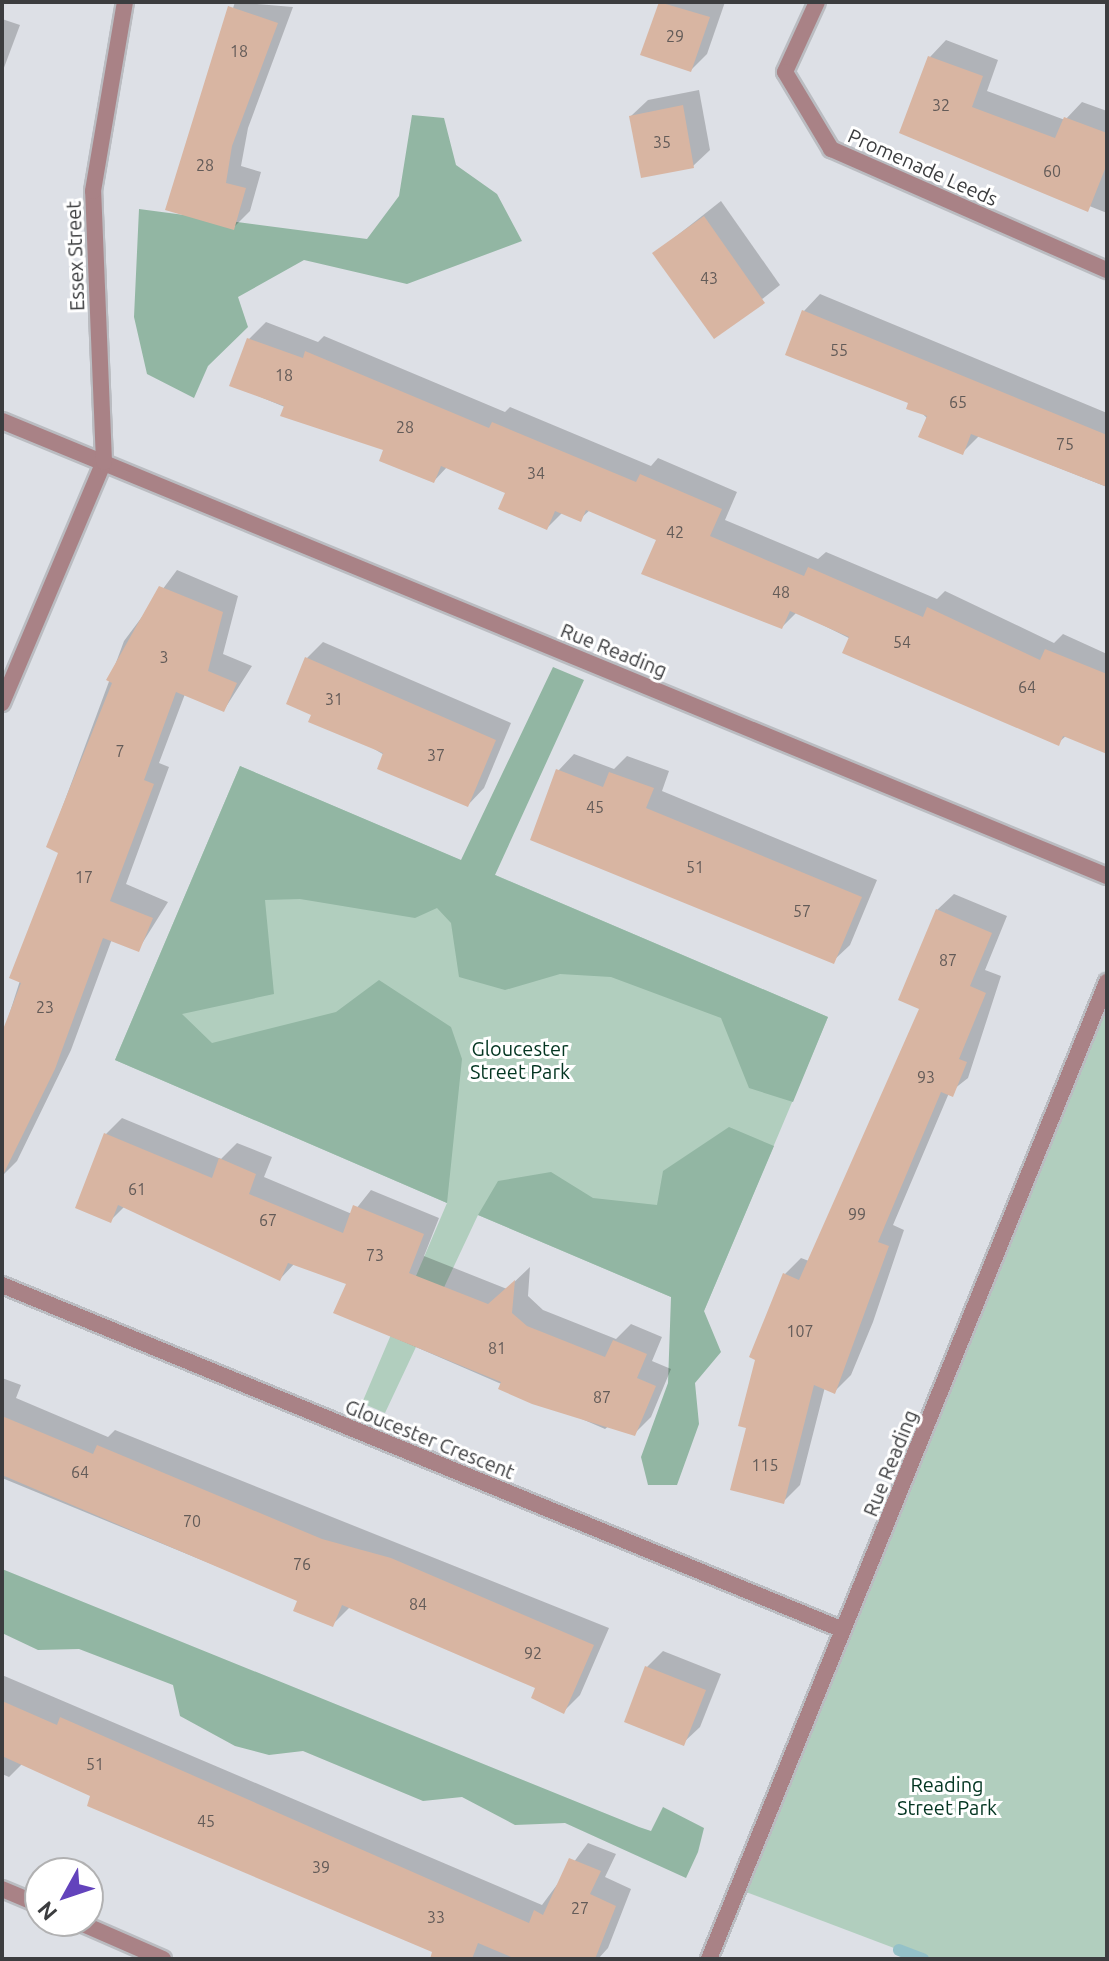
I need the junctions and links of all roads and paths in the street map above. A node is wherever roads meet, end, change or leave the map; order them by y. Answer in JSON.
{"nodes":[{"id":1,"x":125,"y":2,"type":"edge"},
{"id":2,"x":817,"y":2,"type":"edge"},
{"id":3,"x":1107,"y":270,"type":"edge"},
{"id":4,"x":2,"y":421,"type":"edge"},
{"id":5,"x":104,"y":462,"type":"junction"},
{"id":6,"x":2,"y":703,"type":"edge"},
{"id":7,"x":1107,"y":876,"type":"edge"},
{"id":8,"x":1107,"y":982,"type":"edge"},
{"id":9,"x":2,"y":1285,"type":"edge"},
{"id":10,"x":843,"y":1630,"type":"junction"},
{"id":11,"x":2,"y":1889,"type":"edge"},
{"id":12,"x":24,"y":1898,"type":"edge"},
{"id":13,"x":104,"y":1933,"type":"edge"},
{"id":14,"x":163,"y":1959,"type":"edge"},
{"id":15,"x":709,"y":1959,"type":"edge"}],
"edges":[{"from":1,"to":5,"type":"street","name":"Essex Street"},
{"from":2,"to":3,"type":"street","name":"Promenade Leeds"},
{"from":4,"to":5,"type":"street","name":"Rue Reading"},
{"from":5,"to":6,"type":"street"},
{"from":5,"to":7,"type":"street","name":"Rue Reading"},
{"from":8,"to":10,"type":"street","name":"Rue Reading"},
{"from":9,"to":10,"type":"street","name":"Gloucester Crescent"},
{"from":10,"to":15,"type":"street","name":"Rue Reading"},
{"from":11,"to":12,"type":"street"},
{"from":13,"to":14,"type":"street"}]}
